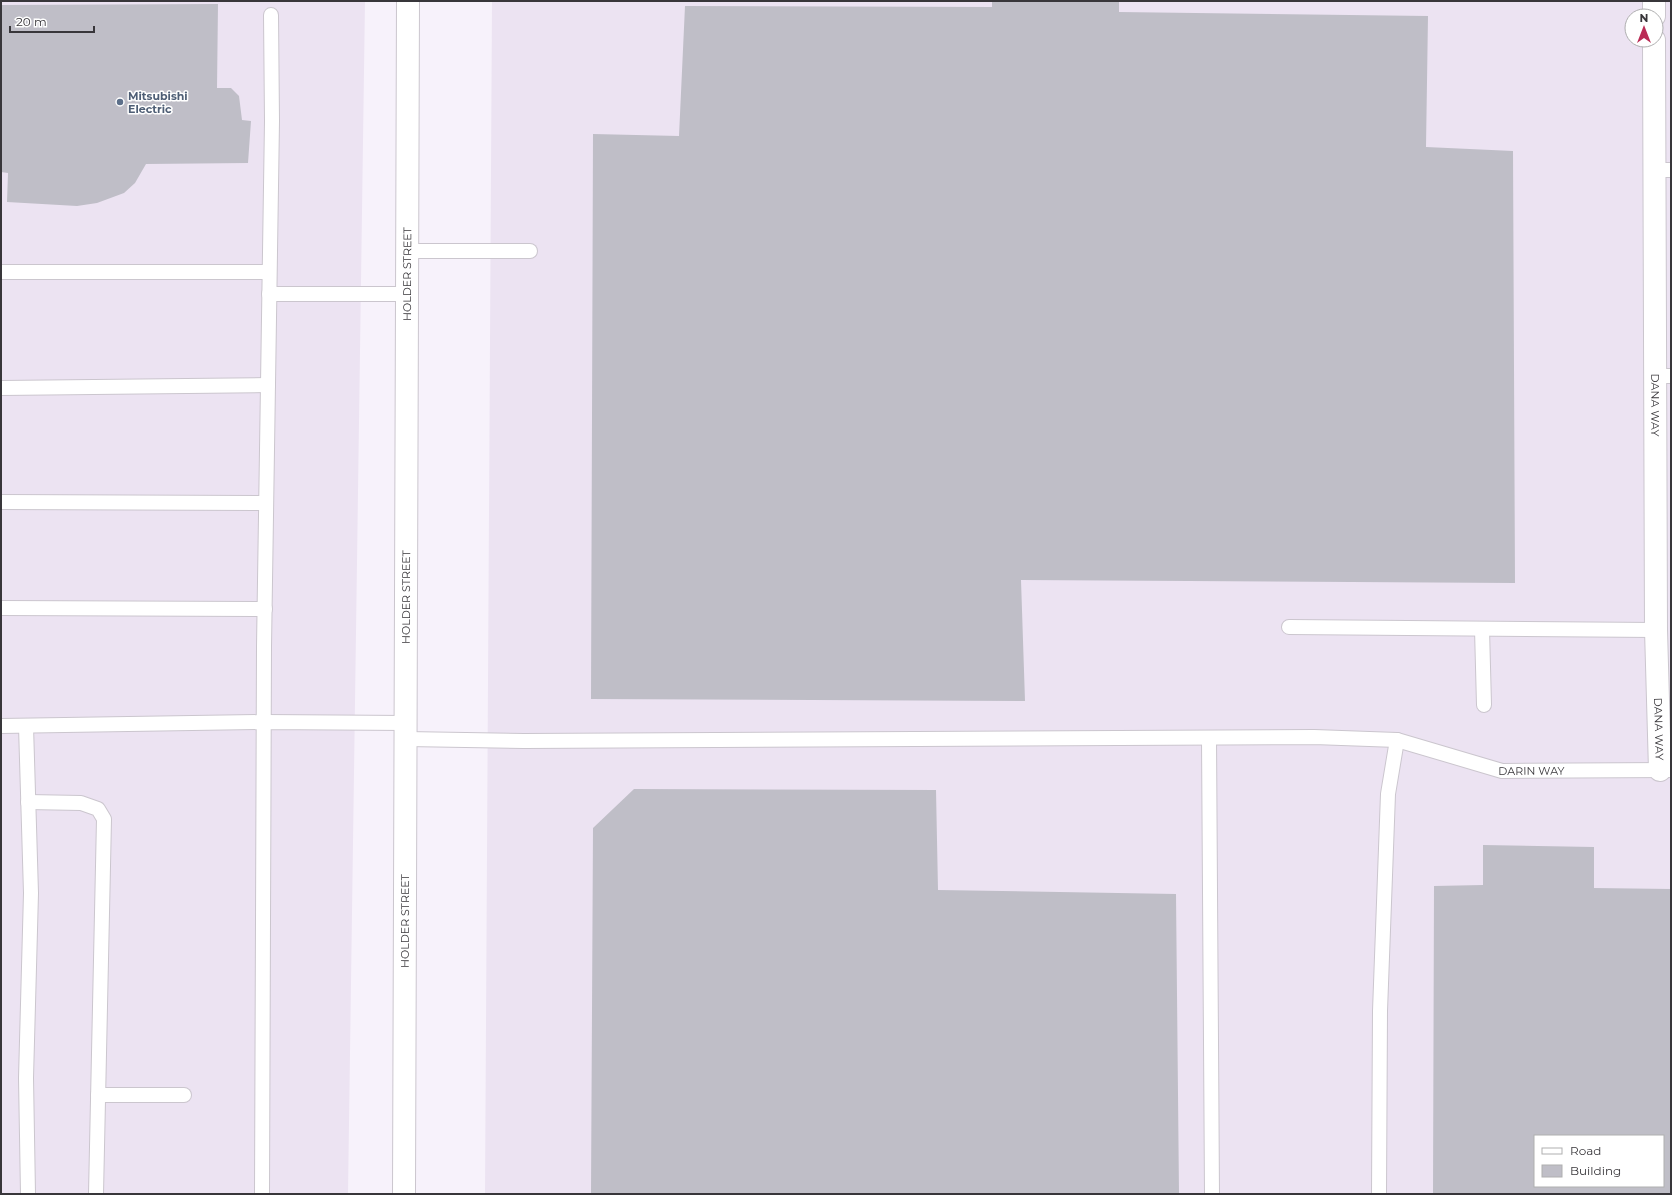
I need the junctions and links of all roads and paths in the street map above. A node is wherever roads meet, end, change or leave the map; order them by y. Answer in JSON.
{"nodes":[{"id":1,"x":408,"y":1,"type":"edge"},
{"id":2,"x":272,"y":15,"type":"dead end"},
{"id":3,"x":1655,"y":48,"type":"edge"},
{"id":4,"x":1663,"y":170,"type":"edge"},
{"id":5,"x":407,"y":251,"type":"junction"},
{"id":6,"x":530,"y":251,"type":"dead end"},
{"id":7,"x":1,"y":272,"type":"edge"},
{"id":8,"x":269,"y":272,"type":"junction"},
{"id":9,"x":269,"y":294,"type":"junction"},
{"id":10,"x":407,"y":294,"type":"junction"},
{"id":11,"x":1663,"y":376,"type":"edge"},
{"id":12,"x":268,"y":385,"type":"junction"},
{"id":13,"x":1,"y":388,"type":"edge"},
{"id":14,"x":1,"y":502,"type":"edge"},
{"id":15,"x":266,"y":504,"type":"junction"},
{"id":16,"x":1,"y":608,"type":"edge"},
{"id":17,"x":265,"y":609,"type":"junction"},
{"id":18,"x":1289,"y":627,"type":"dead end"},
{"id":19,"x":1482,"y":629,"type":"junction"},
{"id":20,"x":1656,"y":630,"type":"junction"},
{"id":21,"x":1484,"y":705,"type":"dead end"},
{"id":22,"x":264,"y":722,"type":"junction"},
{"id":23,"x":1,"y":726,"type":"edge"},
{"id":24,"x":26,"y":726,"type":"junction"},
{"id":25,"x":406,"y":731,"type":"junction"},
{"id":26,"x":1209,"y":738,"type":"junction"},
{"id":27,"x":1397,"y":740,"type":"junction"},
{"id":28,"x":1666,"y":770,"type":"edge"},
{"id":29,"x":28,"y":802,"type":"junction"},
{"id":30,"x":98,"y":1094,"type":"junction"},
{"id":31,"x":184,"y":1096,"type":"dead end"},
{"id":32,"x":28,"y":1194,"type":"edge"},
{"id":33,"x":96,"y":1194,"type":"edge"},
{"id":34,"x":262,"y":1194,"type":"edge"},
{"id":35,"x":404,"y":1194,"type":"edge"},
{"id":36,"x":1212,"y":1194,"type":"edge"},
{"id":37,"x":1378,"y":1194,"type":"edge"}],
"edges":[{"from":1,"to":5,"type":"street","name":"HOLDER STREET"},
{"from":2,"to":8,"type":"lane"},
{"from":3,"to":4,"type":"street","name":"DANA WAY"},
{"from":4,"to":11,"type":"street","name":"DANA WAY"},
{"from":5,"to":6,"type":"lane"},
{"from":5,"to":10,"type":"street","name":"HOLDER STREET"},
{"from":7,"to":8,"type":"lane"},
{"from":8,"to":9,"type":"lane"},
{"from":9,"to":10,"type":"lane"},
{"from":9,"to":12,"type":"lane"},
{"from":10,"to":25,"type":"street","name":"HOLDER STREET"},
{"from":11,"to":20,"type":"street","name":"DANA WAY"},
{"from":12,"to":13,"type":"lane"},
{"from":12,"to":15,"type":"lane"},
{"from":14,"to":15,"type":"lane"},
{"from":15,"to":17,"type":"lane"},
{"from":16,"to":17,"type":"lane"},
{"from":17,"to":22,"type":"lane"},
{"from":18,"to":19,"type":"lane"},
{"from":19,"to":20,"type":"lane"},
{"from":19,"to":21,"type":"lane"},
{"from":20,"to":28,"type":"street","name":"DANA WAY"},
{"from":22,"to":24,"type":"lane","name":"DARIN WAY"},
{"from":22,"to":25,"type":"lane","name":"DARIN WAY"},
{"from":22,"to":34,"type":"lane"},
{"from":23,"to":24,"type":"lane","name":"DARIN WAY"},
{"from":24,"to":29,"type":"lane"},
{"from":25,"to":26,"type":"lane","name":"DARIN WAY"},
{"from":25,"to":35,"type":"street","name":"HOLDER STREET"},
{"from":26,"to":27,"type":"lane","name":"DARIN WAY"},
{"from":26,"to":36,"type":"lane"},
{"from":27,"to":28,"type":"lane","name":"DARIN WAY"},
{"from":27,"to":37,"type":"lane"},
{"from":29,"to":30,"type":"lane"},
{"from":29,"to":32,"type":"lane"},
{"from":30,"to":31,"type":"lane"},
{"from":30,"to":33,"type":"lane"}]}
